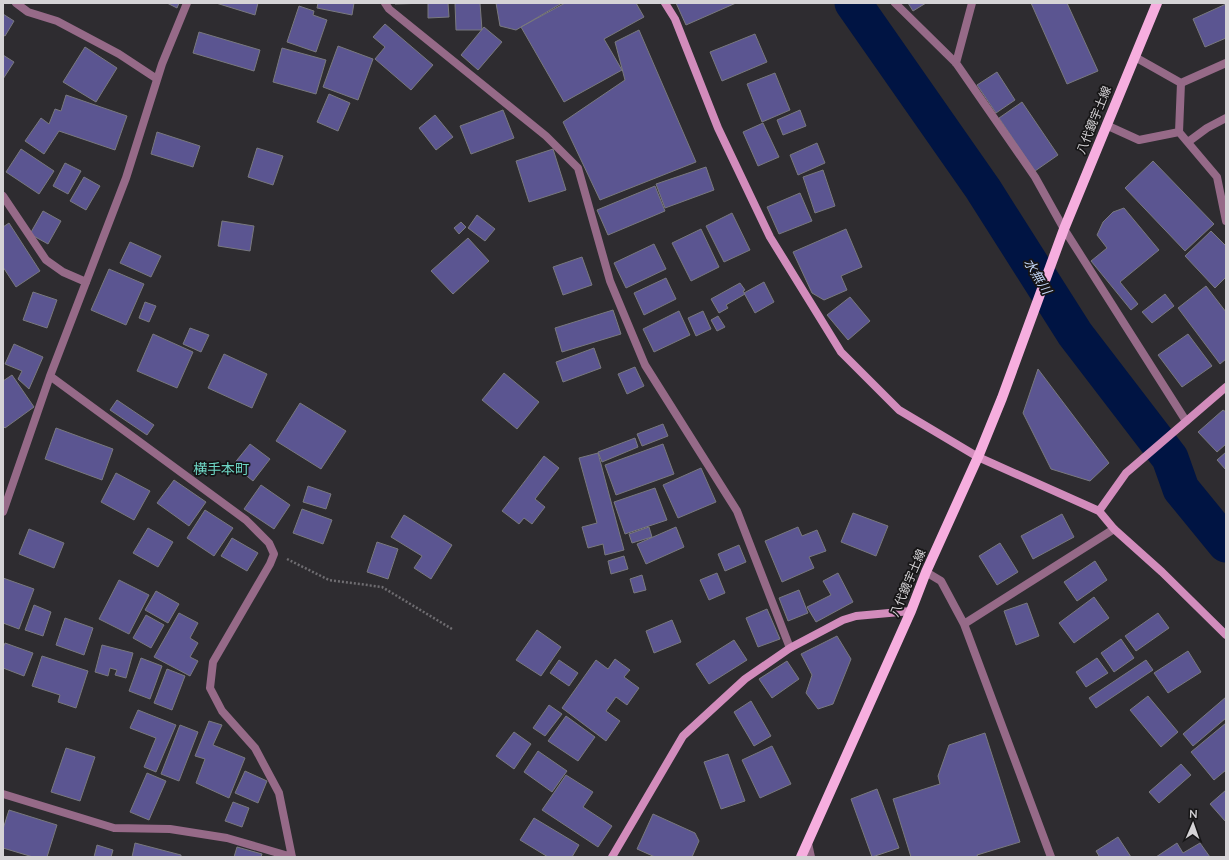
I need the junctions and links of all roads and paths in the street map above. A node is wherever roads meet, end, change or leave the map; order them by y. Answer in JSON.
{"nodes":[{"id":1,"x":16,"y":3,"type":"edge"},
{"id":2,"x":187,"y":3,"type":"edge"},
{"id":3,"x":385,"y":3,"type":"edge"},
{"id":4,"x":665,"y":3,"type":"edge"},
{"id":5,"x":895,"y":3,"type":"edge"},
{"id":6,"x":972,"y":3,"type":"edge"},
{"id":7,"x":1157,"y":3,"type":"edge"},
{"id":8,"x":1135,"y":57,"type":"junction"},
{"id":9,"x":956,"y":63,"type":"junction"},
{"id":10,"x":1226,"y":63,"type":"edge"},
{"id":11,"x":157,"y":79,"type":"junction"},
{"id":12,"x":1181,"y":83,"type":"junction"},
{"id":13,"x":1226,"y":118,"type":"edge"},
{"id":14,"x":1106,"y":125,"type":"junction"},
{"id":15,"x":1179,"y":132,"type":"junction"},
{"id":16,"x":1188,"y":142,"type":"junction"},
{"id":17,"x":3,"y":196,"type":"edge"},
{"id":18,"x":1226,"y":221,"type":"edge"},
{"id":19,"x":1064,"y":229,"type":"junction"},
{"id":20,"x":86,"y":282,"type":"junction"},
{"id":21,"x":50,"y":376,"type":"junction"},
{"id":22,"x":1226,"y":386,"type":"edge"},
{"id":23,"x":1186,"y":421,"type":"junction"},
{"id":24,"x":978,"y":457,"type":"junction"},
{"id":25,"x":1099,"y":511,"type":"junction"},
{"id":26,"x":3,"y":512,"type":"edge"},
{"id":27,"x":1114,"y":529,"type":"junction"},
{"id":28,"x":274,"y":554,"type":"junction"},
{"id":29,"x":926,"y":572,"type":"junction"},
{"id":30,"x":912,"y":611,"type":"junction"},
{"id":31,"x":964,"y":624,"type":"junction"},
{"id":32,"x":452,"y":629,"type":"dead end"},
{"id":33,"x":1226,"y":635,"type":"edge"},
{"id":34,"x":790,"y":648,"type":"junction"},
{"id":35,"x":3,"y":794,"type":"edge"},
{"id":36,"x":808,"y":843,"type":"junction"},
{"id":37,"x":292,"y":857,"type":"edge"},
{"id":38,"x":612,"y":857,"type":"edge"},
{"id":39,"x":802,"y":857,"type":"edge"},
{"id":40,"x":811,"y":857,"type":"edge"},
{"id":41,"x":1051,"y":857,"type":"edge"}],
"edges":[{"from":1,"to":11,"type":"street"},
{"from":2,"to":11,"type":"street"},
{"from":3,"to":34,"type":"street"},
{"from":4,"to":24,"type":"street"},
{"from":5,"to":9,"type":"street"},
{"from":6,"to":9,"type":"street"},
{"from":7,"to":8,"type":"main road","name":"八代鏡宇土線"},
{"from":8,"to":12,"type":"street"},
{"from":8,"to":14,"type":"main road","name":"八代鏡宇土線"},
{"from":9,"to":19,"type":"street"},
{"from":10,"to":12,"type":"street"},
{"from":11,"to":20,"type":"street"},
{"from":12,"to":15,"type":"street"},
{"from":13,"to":16,"type":"street"},
{"from":14,"to":15,"type":"street"},
{"from":14,"to":19,"type":"main road","name":"八代鏡宇土線"},
{"from":15,"to":16,"type":"street"},
{"from":16,"to":18,"type":"street"},
{"from":17,"to":20,"type":"street"},
{"from":19,"to":23,"type":"street"},
{"from":19,"to":24,"type":"main road","name":"八代鏡宇土線"},
{"from":20,"to":21,"type":"street"},
{"from":21,"to":26,"type":"street"},
{"from":21,"to":28,"type":"street"},
{"from":22,"to":23,"type":"street"},
{"from":23,"to":25,"type":"street"},
{"from":24,"to":25,"type":"street"},
{"from":24,"to":29,"type":"main road","name":"八代鏡宇土線"},
{"from":25,"to":27,"type":"street"},
{"from":27,"to":31,"type":"street"},
{"from":27,"to":33,"type":"street"},
{"from":28,"to":32,"type":"path"},
{"from":28,"to":37,"type":"street"},
{"from":29,"to":30,"type":"main road","name":"八代鏡宇土線"},
{"from":29,"to":31,"type":"street"},
{"from":30,"to":34,"type":"street"},
{"from":30,"to":36,"type":"main road","name":"八代鏡宇土線"},
{"from":31,"to":41,"type":"street"},
{"from":34,"to":38,"type":"street"},
{"from":35,"to":37,"type":"street"},
{"from":36,"to":39,"type":"main road","name":"八代鏡宇土線"},
{"from":36,"to":40,"type":"street"}]}
